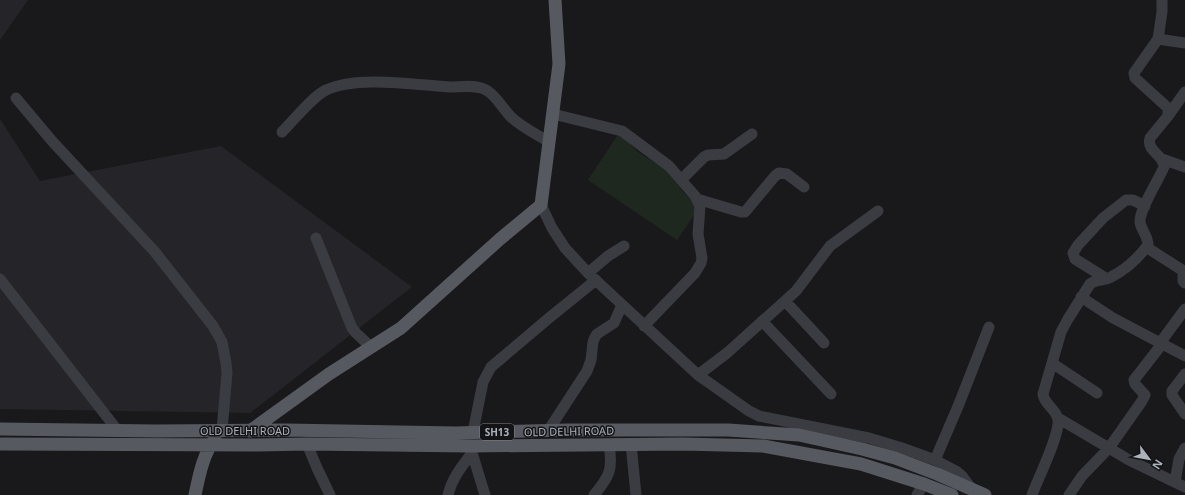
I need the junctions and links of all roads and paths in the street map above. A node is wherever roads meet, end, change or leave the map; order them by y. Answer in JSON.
{"nodes":[{"id":1,"x":555,"y":0,"type":"edge"},
{"id":2,"x":1162,"y":0,"type":"edge"},
{"id":3,"x":1158,"y":39,"type":"junction"},
{"id":4,"x":1185,"y":43,"type":"edge"},
{"id":5,"x":1185,"y":92,"type":"edge"},
{"id":6,"x":16,"y":98,"type":"dead end"},
{"id":7,"x":553,"y":114,"type":"junction"},
{"id":8,"x":1168,"y":116,"type":"junction"},
{"id":9,"x":282,"y":132,"type":"dead end"},
{"id":10,"x":752,"y":134,"type":"dead end"},
{"id":11,"x":549,"y":142,"type":"junction"},
{"id":12,"x":1162,"y":159,"type":"junction"},
{"id":13,"x":1185,"y":166,"type":"edge"},
{"id":14,"x":681,"y":180,"type":"junction"},
{"id":15,"x":804,"y":187,"type":"dead end"},
{"id":16,"x":697,"y":199,"type":"junction"},
{"id":17,"x":541,"y":205,"type":"junction"},
{"id":18,"x":1145,"y":206,"type":"junction"},
{"id":19,"x":878,"y":211,"type":"dead end"},
{"id":20,"x":316,"y":238,"type":"dead end"},
{"id":21,"x":624,"y":246,"type":"dead end"},
{"id":22,"x":1146,"y":247,"type":"junction"},
{"id":23,"x":592,"y":277,"type":"junction"},
{"id":24,"x":0,"y":279,"type":"edge"},
{"id":25,"x":1107,"y":279,"type":"junction"},
{"id":26,"x":1185,"y":283,"type":"edge"},
{"id":27,"x":1081,"y":297,"type":"junction"},
{"id":28,"x":785,"y":301,"type":"junction"},
{"id":29,"x":622,"y":305,"type":"junction"},
{"id":30,"x":1185,"y":309,"type":"edge"},
{"id":31,"x":762,"y":321,"type":"junction"},
{"id":32,"x":644,"y":326,"type":"junction"},
{"id":33,"x":989,"y":327,"type":"dead end"},
{"id":34,"x":824,"y":342,"type":"dead end"},
{"id":35,"x":1161,"y":343,"type":"junction"},
{"id":36,"x":371,"y":347,"type":"junction"},
{"id":37,"x":1185,"y":356,"type":"edge"},
{"id":38,"x":1052,"y":363,"type":"junction"},
{"id":39,"x":1185,"y":374,"type":"edge"},
{"id":40,"x":698,"y":375,"type":"junction"},
{"id":41,"x":1097,"y":393,"type":"dead end"},
{"id":42,"x":830,"y":394,"type":"dead end"},
{"id":43,"x":1185,"y":414,"type":"edge"},
{"id":44,"x":1058,"y":418,"type":"junction"},
{"id":45,"x":0,"y":429,"type":"edge"},
{"id":46,"x":222,"y":430,"type":"junction"},
{"id":47,"x":118,"y":431,"type":"junction"},
{"id":48,"x":250,"y":431,"type":"junction"},
{"id":49,"x":548,"y":431,"type":"junction"},
{"id":50,"x":473,"y":432,"type":"junction"},
{"id":51,"x":0,"y":444,"type":"edge"},
{"id":52,"x":307,"y":444,"type":"junction"},
{"id":53,"x":631,"y":444,"type":"junction"},
{"id":54,"x":210,"y":445,"type":"junction"},
{"id":55,"x":248,"y":445,"type":"junction"},
{"id":56,"x":609,"y":445,"type":"junction"},
{"id":57,"x":1109,"y":448,"type":"junction"},
{"id":58,"x":1185,"y":448,"type":"edge"},
{"id":59,"x":471,"y":449,"type":"junction"},
{"id":60,"x":935,"y":460,"type":"junction"},
{"id":61,"x":924,"y":484,"type":"junction"},
{"id":62,"x":1180,"y":484,"type":"edge"},
{"id":63,"x":970,"y":488,"type":"junction"},
{"id":64,"x":195,"y":495,"type":"edge"},
{"id":65,"x":330,"y":495,"type":"edge"},
{"id":66,"x":448,"y":495,"type":"edge"},
{"id":67,"x":484,"y":495,"type":"edge"},
{"id":68,"x":594,"y":495,"type":"edge"},
{"id":69,"x":636,"y":495,"type":"edge"},
{"id":70,"x":917,"y":495,"type":"edge"},
{"id":71,"x":952,"y":495,"type":"edge"},
{"id":72,"x":984,"y":495,"type":"edge"},
{"id":73,"x":1032,"y":495,"type":"edge"},
{"id":74,"x":1069,"y":495,"type":"edge"}],
"edges":[{"from":1,"to":7,"type":"main road"},
{"from":2,"to":3,"type":"street"},
{"from":3,"to":4,"type":"street"},
{"from":3,"to":8,"type":"street"},
{"from":5,"to":8,"type":"street"},
{"from":6,"to":46,"type":"street"},
{"from":7,"to":11,"type":"main road"},
{"from":7,"to":14,"type":"street"},
{"from":8,"to":12,"type":"street"},
{"from":9,"to":11,"type":"street"},
{"from":10,"to":14,"type":"street"},
{"from":11,"to":17,"type":"main road"},
{"from":12,"to":13,"type":"street"},
{"from":12,"to":18,"type":"street"},
{"from":14,"to":16,"type":"street"},
{"from":15,"to":16,"type":"street"},
{"from":16,"to":32,"type":"street"},
{"from":17,"to":23,"type":"street"},
{"from":17,"to":36,"type":"main road"},
{"from":18,"to":22,"type":"street"},
{"from":18,"to":25,"type":"street"},
{"from":19,"to":28,"type":"street"},
{"from":20,"to":36,"type":"street"},
{"from":21,"to":23,"type":"street"},
{"from":22,"to":25,"type":"street"},
{"from":22,"to":26,"type":"street"},
{"from":23,"to":29,"type":"street"},
{"from":23,"to":50,"type":"street"},
{"from":24,"to":47,"type":"street"},
{"from":25,"to":27,"type":"street"},
{"from":27,"to":35,"type":"street"},
{"from":27,"to":38,"type":"street"},
{"from":28,"to":31,"type":"street"},
{"from":28,"to":34,"type":"street"},
{"from":29,"to":32,"type":"street"},
{"from":29,"to":49,"type":"street"},
{"from":30,"to":35,"type":"street"},
{"from":31,"to":40,"type":"street"},
{"from":31,"to":42,"type":"street"},
{"from":32,"to":40,"type":"street"},
{"from":33,"to":60,"type":"street"},
{"from":35,"to":37,"type":"street"},
{"from":35,"to":57,"type":"street"},
{"from":36,"to":48,"type":"main road"},
{"from":38,"to":41,"type":"street"},
{"from":38,"to":44,"type":"street"},
{"from":39,"to":43,"type":"street"},
{"from":40,"to":60,"type":"street"},
{"from":44,"to":57,"type":"street"},
{"from":44,"to":73,"type":"street"},
{"from":45,"to":47,"type":"main road","name":"OLD DELHI ROAD","number":"SH13"},
{"from":46,"to":47,"type":"main road","name":"OLD DELHI ROAD","number":"SH13"},
{"from":46,"to":48,"type":"main road","name":"OLD DELHI ROAD","number":"SH13"},
{"from":46,"to":54,"type":"main road"},
{"from":48,"to":50,"type":"main road","name":"OLD DELHI ROAD","number":"SH13"},
{"from":48,"to":55,"type":"main road"},
{"from":49,"to":50,"type":"main road","name":"OLD DELHI ROAD","number":"SH13"},
{"from":49,"to":63,"type":"main road","name":"OLD DELHI ROAD","number":"SH13"},
{"from":51,"to":54,"type":"main road","name":"OLD DELHI ROAD","number":"SH13"},
{"from":52,"to":55,"type":"main road","name":"OLD DELHI ROAD","number":"SH13"},
{"from":52,"to":59,"type":"main road","name":"OLD DELHI ROAD","number":"SH13"},
{"from":52,"to":65,"type":"street"},
{"from":53,"to":56,"type":"main road","name":"OLD DELHI ROAD","number":"SH13"},
{"from":53,"to":61,"type":"main road","name":"OLD DELHI ROAD","number":"SH13"},
{"from":53,"to":69,"type":"street"},
{"from":54,"to":55,"type":"main road","name":"OLD DELHI ROAD","number":"SH13"},
{"from":54,"to":64,"type":"main road"},
{"from":56,"to":59,"type":"main road","name":"OLD DELHI ROAD","number":"SH13"},
{"from":56,"to":68,"type":"street"},
{"from":57,"to":62,"type":"street"},
{"from":57,"to":74,"type":"street"},
{"from":58,"to":62,"type":"street"},
{"from":59,"to":66,"type":"street"},
{"from":59,"to":67,"type":"street"},
{"from":60,"to":63,"type":"street"},
{"from":61,"to":70,"type":"street"},
{"from":61,"to":71,"type":"main road","name":"OLD DELHI ROAD","number":"SH13"},
{"from":63,"to":72,"type":"main road","name":"OLD DELHI ROAD","number":"SH13"}]}
